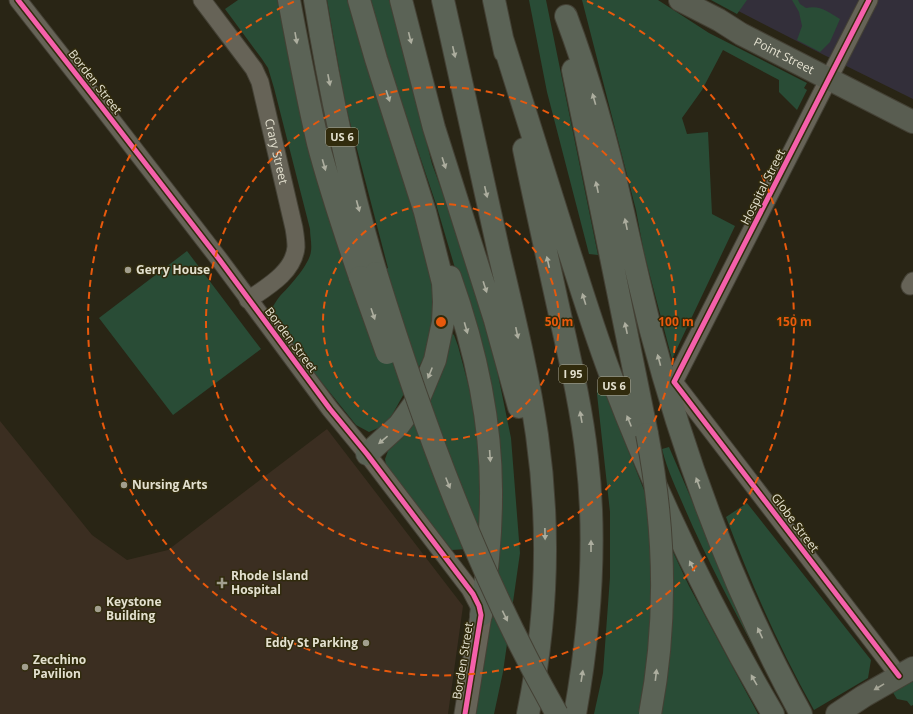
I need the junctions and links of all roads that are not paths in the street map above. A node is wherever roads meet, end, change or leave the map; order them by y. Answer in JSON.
{"nodes":[{"id":1,"x":18,"y":0,"type":"edge"},
{"id":2,"x":202,"y":0,"type":"edge"},
{"id":3,"x":289,"y":0,"type":"edge"},
{"id":4,"x":315,"y":0,"type":"edge"},
{"id":5,"x":359,"y":0,"type":"edge"},
{"id":6,"x":401,"y":0,"type":"edge"},
{"id":7,"x":443,"y":0,"type":"edge"},
{"id":8,"x":494,"y":0,"type":"edge"},
{"id":9,"x":680,"y":0,"type":"edge"},
{"id":10,"x":696,"y":0,"type":"edge"},
{"id":11,"x":869,"y":0,"type":"edge"},
{"id":12,"x":564,"y":8,"type":"edge"},
{"id":13,"x":719,"y":20,"type":"junction"},
{"id":14,"x":502,"y":38,"type":"junction"},
{"id":15,"x":828,"y":80,"type":"junction"},
{"id":16,"x":913,"y":122,"type":"edge"},
{"id":17,"x":425,"y":212,"type":"junction"},
{"id":18,"x":368,"y":275,"type":"junction"},
{"id":19,"x":248,"y":300,"type":"junction"},
{"id":20,"x":674,"y":382,"type":"joint"},
{"id":21,"x":367,"y":454,"type":"junction"},
{"id":22,"x":544,"y":495,"type":"junction"},
{"id":23,"x":481,"y":615,"type":"junction"},
{"id":24,"x":906,"y":672,"type":"edge"},
{"id":25,"x":799,"y":710,"type":"edge"},
{"id":26,"x":465,"y":714,"type":"edge"},
{"id":27,"x":528,"y":714,"type":"edge"},
{"id":28,"x":557,"y":714,"type":"edge"},
{"id":29,"x":575,"y":714,"type":"edge"},
{"id":30,"x":650,"y":714,"type":"edge"},
{"id":31,"x":773,"y":714,"type":"edge"},
{"id":32,"x":837,"y":714,"type":"edge"}],
"edges":[{"from":1,"to":19,"type":"street","name":"Borden Street"},
{"from":2,"to":19,"type":"street","name":"Crary Street"},
{"from":3,"to":18,"type":"highway","one_way":true},
{"from":4,"to":18,"type":"highway","number":"US 6","one_way":true},
{"from":5,"to":17,"type":"highway","one_way":true},
{"from":6,"to":22,"type":"highway","one_way":true},
{"from":7,"to":22,"type":"highway","one_way":true},
{"from":8,"to":14,"type":"highway","number":"I 95"},
{"from":9,"to":13,"type":"main road","name":"Point Street"},
{"from":10,"to":13,"type":"main road","name":"Point Street"},
{"from":11,"to":15,"type":"street","name":"Hospital Street"},
{"from":25,"to":12,"type":"highway","one_way":true},
{"from":30,"to":12,"type":"highway","one_way":true,"bridge":true},
{"from":13,"to":15,"type":"main road","name":"Point Street"},
{"from":29,"to":14,"type":"highway","number":"I 95","one_way":true},
{"from":31,"to":14,"type":"highway","number":"US 6","one_way":true},
{"from":15,"to":16,"type":"main road","name":"Point Street"},
{"from":15,"to":20,"type":"street","name":"Hospital Street"},
{"from":17,"to":21,"type":"highway","one_way":true},
{"from":17,"to":23,"type":"highway","one_way":true},
{"from":18,"to":28,"type":"highway","one_way":true,"bridge":true},
{"from":19,"to":21,"type":"street","name":"Borden Street"},
{"from":20,"to":24,"type":"street","name":"Globe Street"},
{"from":21,"to":23,"type":"street","name":"Borden Street"},
{"from":22,"to":27,"type":"highway","one_way":true},
{"from":23,"to":26,"type":"street","name":"Borden Street"},
{"from":24,"to":32,"type":"main road","one_way":true}]}
